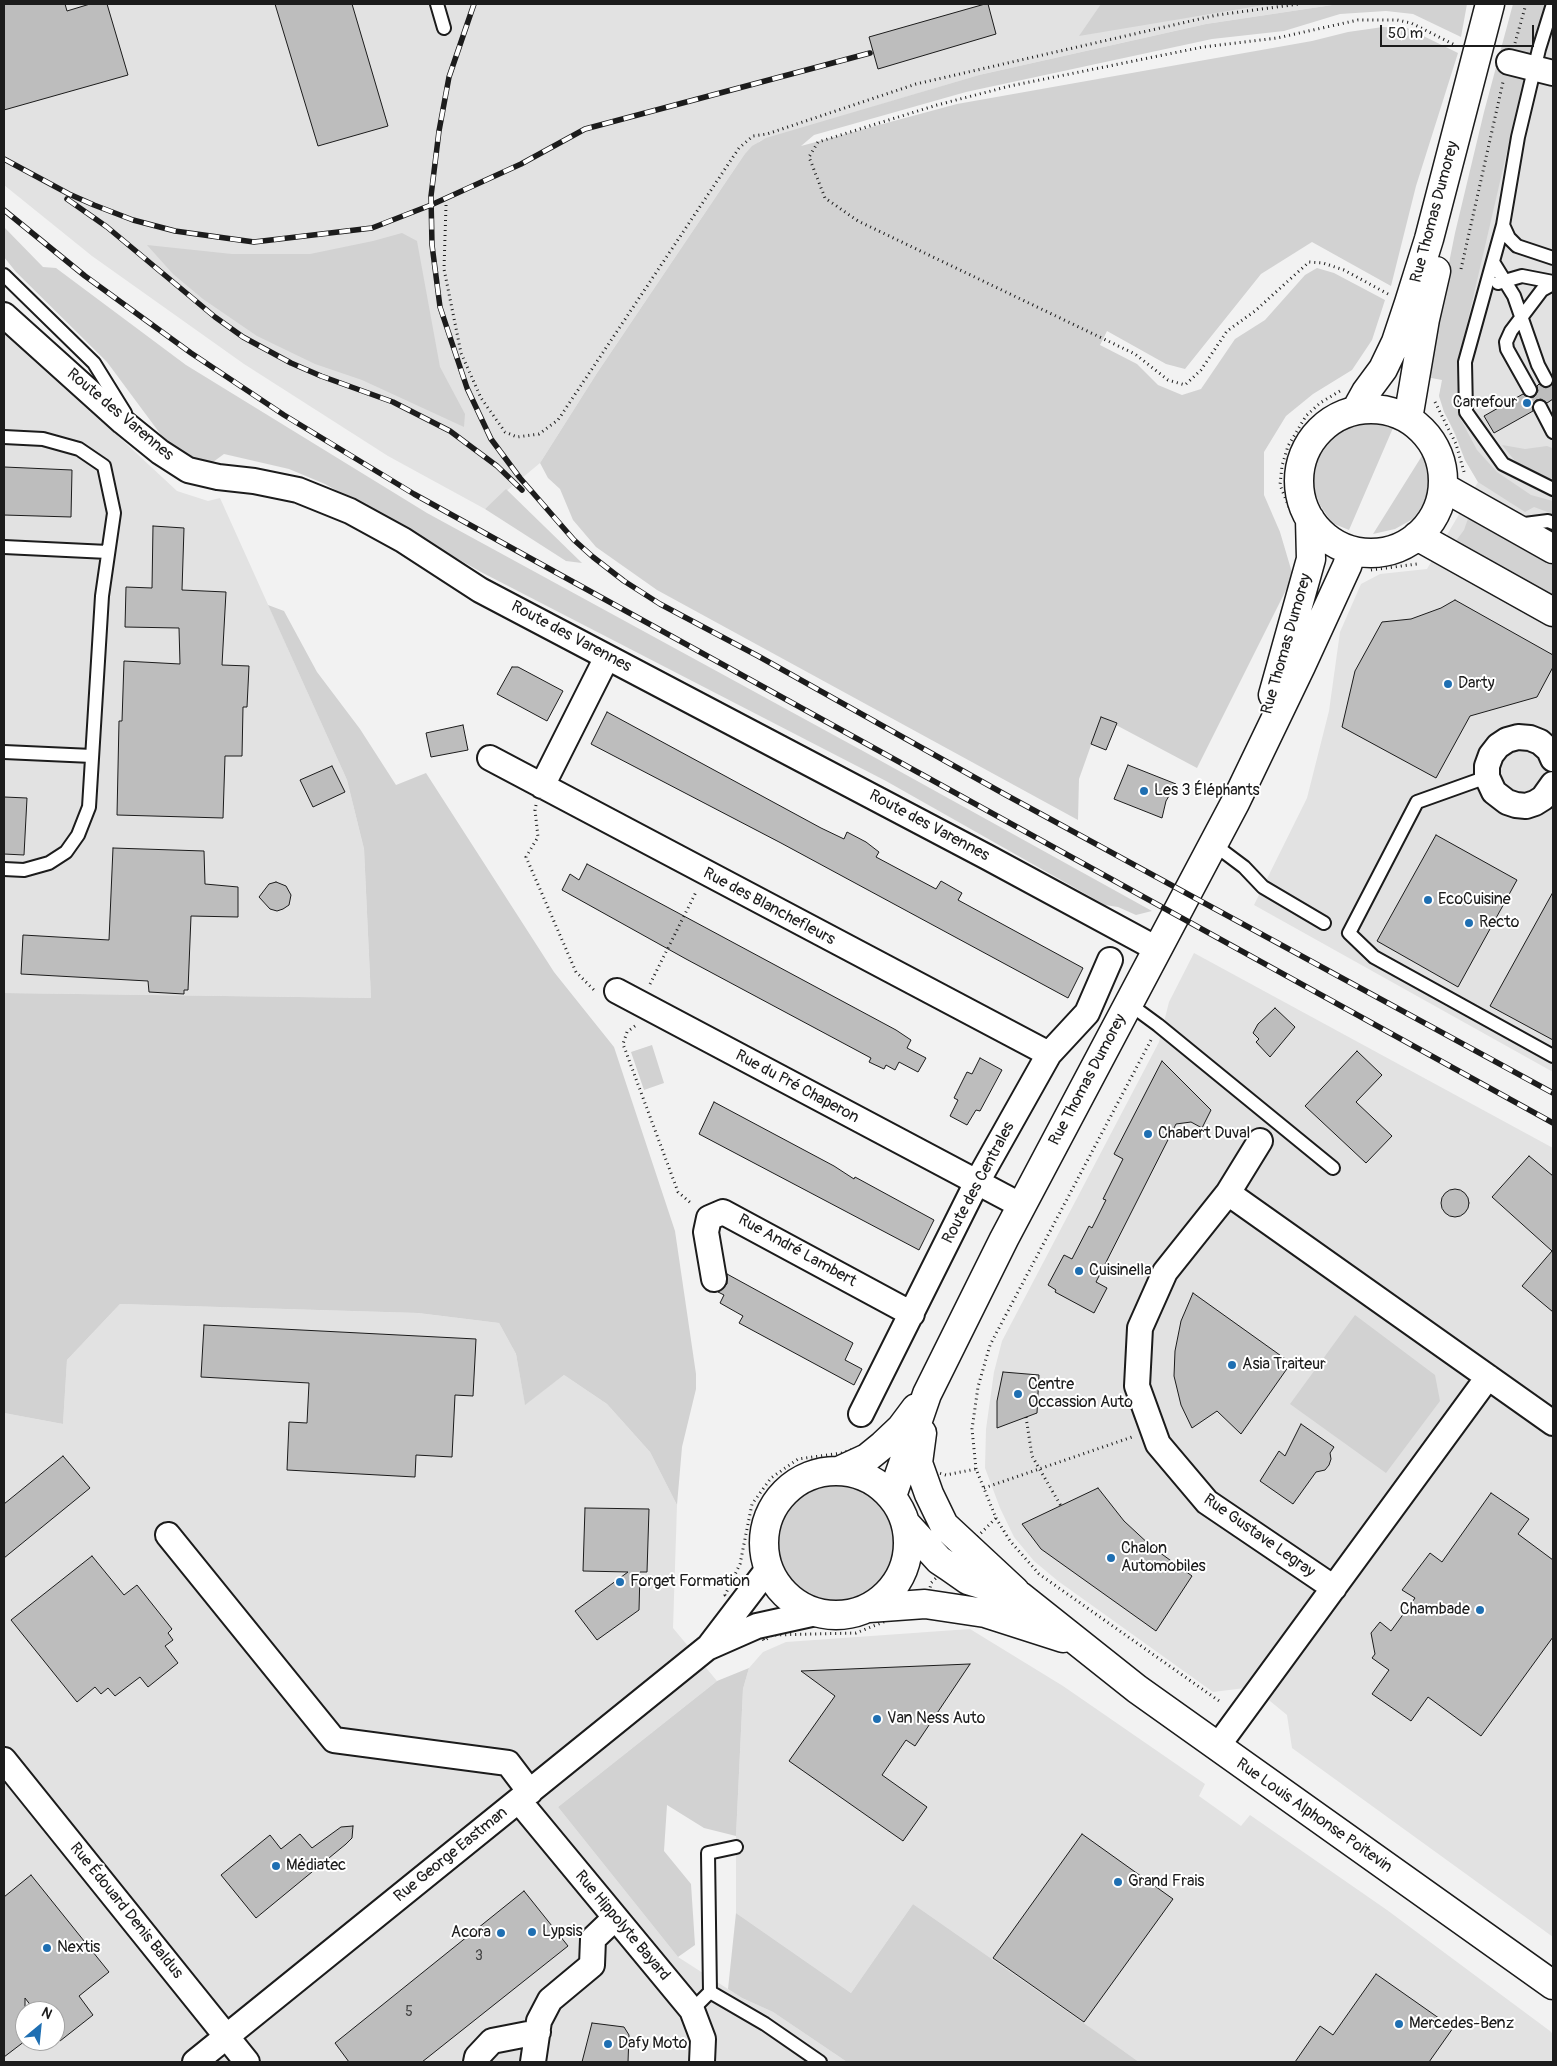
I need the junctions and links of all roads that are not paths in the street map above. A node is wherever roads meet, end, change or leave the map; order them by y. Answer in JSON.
{"nodes":[{"id":1,"x":437,"y":4,"type":"edge"},
{"id":2,"x":1490,"y":4,"type":"edge"},
{"id":3,"x":1505,"y":4,"type":"edge"},
{"id":4,"x":1553,"y":4,"type":"edge"},
{"id":5,"x":444,"y":28,"type":"dead end"},
{"id":6,"x":1509,"y":62,"type":"dead end"},
{"id":7,"x":1544,"y":71,"type":"edge"},
{"id":8,"x":1503,"y":225,"type":"junction"},
{"id":9,"x":1553,"y":258,"type":"edge"},
{"id":10,"x":1492,"y":262,"type":"junction"},
{"id":11,"x":4,"y":275,"type":"edge"},
{"id":12,"x":1504,"y":280,"type":"junction"},
{"id":13,"x":1553,"y":283,"type":"edge"},
{"id":14,"x":1485,"y":290,"type":"junction"},
{"id":15,"x":1521,"y":317,"type":"junction"},
{"id":16,"x":7,"y":320,"type":"edge"},
{"id":17,"x":1546,"y":380,"type":"dead end"},
{"id":18,"x":1530,"y":390,"type":"dead end"},
{"id":19,"x":1349,"y":400,"type":"junction"},
{"id":20,"x":1540,"y":407,"type":"dead end"},
{"id":21,"x":1408,"y":419,"type":"junction"},
{"id":22,"x":1553,"y":432,"type":"edge"},
{"id":23,"x":138,"y":434,"type":"junction"},
{"id":24,"x":4,"y":437,"type":"edge"},
{"id":25,"x":1443,"y":486,"type":"junction"},
{"id":26,"x":1553,"y":489,"type":"edge"},
{"id":27,"x":1300,"y":517,"type":"junction"},
{"id":28,"x":1553,"y":523,"type":"edge"},
{"id":29,"x":1513,"y":526,"type":"junction"},
{"id":30,"x":1417,"y":536,"type":"junction"},
{"id":31,"x":4,"y":546,"type":"edge"},
{"id":32,"x":1553,"y":549,"type":"edge"},
{"id":33,"x":108,"y":552,"type":"junction"},
{"id":34,"x":1348,"y":563,"type":"junction"},
{"id":35,"x":1553,"y":612,"type":"edge"},
{"id":36,"x":608,"y":656,"type":"junction"},
{"id":37,"x":4,"y":752,"type":"edge"},
{"id":38,"x":92,"y":756,"type":"junction"},
{"id":39,"x":490,"y":758,"type":"dead end"},
{"id":40,"x":1553,"y":759,"type":"edge"},
{"id":41,"x":1252,"y":768,"type":"junction"},
{"id":42,"x":1487,"y":777,"type":"junction"},
{"id":43,"x":542,"y":786,"type":"junction"},
{"id":44,"x":1550,"y":795,"type":"edge"},
{"id":45,"x":1212,"y":843,"type":"junction"},
{"id":46,"x":4,"y":869,"type":"edge"},
{"id":47,"x":1324,"y":923,"type":"dead end"},
{"id":48,"x":1157,"y":949,"type":"junction"},
{"id":49,"x":1110,"y":960,"type":"dead end"},
{"id":50,"x":609,"y":995,"type":"road end"},
{"id":51,"x":1128,"y":1004,"type":"junction"},
{"id":52,"x":1049,"y":1054,"type":"junction"},
{"id":53,"x":1553,"y":1056,"type":"edge"},
{"id":54,"x":1260,"y":1141,"type":"dead end"},
{"id":55,"x":1333,"y":1168,"type":"dead end"},
{"id":56,"x":977,"y":1182,"type":"junction"},
{"id":57,"x":1228,"y":1193,"type":"junction"},
{"id":58,"x":1022,"y":1206,"type":"junction"},
{"id":59,"x":714,"y":1279,"type":"dead end"},
{"id":60,"x":912,"y":1314,"type":"junction"},
{"id":61,"x":1488,"y":1377,"type":"junction"},
{"id":62,"x":927,"y":1394,"type":"junction"},
{"id":63,"x":861,"y":1414,"type":"dead end"},
{"id":64,"x":1553,"y":1423,"type":"edge"},
{"id":65,"x":911,"y":1466,"type":"junction"},
{"id":66,"x":842,"y":1470,"type":"junction"},
{"id":67,"x":892,"y":1496,"type":"junction"},
{"id":68,"x":906,"y":1524,"type":"junction"},
{"id":69,"x":168,"y":1536,"type":"dead end"},
{"id":70,"x":768,"y":1569,"type":"junction"},
{"id":71,"x":1334,"y":1588,"type":"junction"},
{"id":72,"x":1020,"y":1596,"type":"junction"},
{"id":73,"x":869,"y":1608,"type":"junction"},
{"id":74,"x":816,"y":1613,"type":"junction"},
{"id":75,"x":1077,"y":1642,"type":"junction"},
{"id":76,"x":707,"y":1648,"type":"junction"},
{"id":77,"x":1217,"y":1748,"type":"junction"},
{"id":78,"x":4,"y":1760,"type":"edge"},
{"id":79,"x":524,"y":1796,"type":"junction"},
{"id":80,"x":736,"y":1848,"type":"dead end"},
{"id":81,"x":615,"y":1918,"type":"junction"},
{"id":82,"x":1553,"y":1985,"type":"edge"},
{"id":83,"x":710,"y":1992,"type":"junction"},
{"id":84,"x":692,"y":2010,"type":"junction"},
{"id":85,"x":538,"y":2032,"type":"junction"},
{"id":86,"x":227,"y":2037,"type":"junction"},
{"id":87,"x":195,"y":2062,"type":"edge"},
{"id":88,"x":247,"y":2062,"type":"edge"},
{"id":89,"x":476,"y":2062,"type":"edge"},
{"id":90,"x":533,"y":2062,"type":"edge"},
{"id":91,"x":702,"y":2062,"type":"edge"},
{"id":92,"x":820,"y":2062,"type":"edge"}],
"edges":[{"from":1,"to":5,"type":"lane"},
{"from":2,"to":19,"type":"street","name":"Rue Thomas Dumorey"},
{"from":3,"to":21,"type":"street","name":"Rue Thomas Dumorey"},
{"from":4,"to":7,"type":"lane"},
{"from":6,"to":7,"type":"street"},
{"from":7,"to":8,"type":"lane"},
{"from":8,"to":9,"type":"lane"},
{"from":8,"to":10,"type":"lane"},
{"from":10,"to":12,"type":"lane"},
{"from":10,"to":14,"type":"lane"},
{"from":11,"to":23,"type":"lane"},
{"from":12,"to":13,"type":"lane"},
{"from":12,"to":14,"type":"lane"},
{"from":12,"to":15,"type":"lane"},
{"from":13,"to":15,"type":"lane"},
{"from":14,"to":26,"type":"lane"},
{"from":15,"to":17,"type":"lane"},
{"from":15,"to":18,"type":"lane"},
{"from":16,"to":23,"type":"street","name":"Route des Varennes"},
{"from":19,"to":21,"type":"street"},
{"from":19,"to":27,"type":"street"},
{"from":20,"to":22,"type":"lane"},
{"from":21,"to":25,"type":"street"},
{"from":23,"to":36,"type":"street","name":"Route des Varennes"},
{"from":24,"to":33,"type":"lane"},
{"from":25,"to":29,"type":"street"},
{"from":25,"to":30,"type":"street"},
{"from":27,"to":34,"type":"street"},
{"from":27,"to":41,"type":"street","name":"Rue Thomas Dumorey"},
{"from":28,"to":29,"type":"lane"},
{"from":29,"to":32,"type":"street"},
{"from":30,"to":34,"type":"street"},
{"from":30,"to":35,"type":"street"},
{"from":31,"to":33,"type":"lane"},
{"from":33,"to":38,"type":"lane"},
{"from":34,"to":41,"type":"street","name":"Rue Thomas Dumorey"},
{"from":36,"to":43,"type":"street"},
{"from":36,"to":48,"type":"street","name":"Route des Varennes"},
{"from":37,"to":38,"type":"lane"},
{"from":38,"to":46,"type":"lane"},
{"from":39,"to":43,"type":"street","name":"Rue des Blanchefleurs"},
{"from":40,"to":42,"type":"street"},
{"from":41,"to":45,"type":"street","name":"Rue Thomas Dumorey"},
{"from":42,"to":44,"type":"street"},
{"from":42,"to":53,"type":"lane"},
{"from":43,"to":52,"type":"street","name":"Rue des Blanchefleurs"},
{"from":45,"to":47,"type":"lane"},
{"from":45,"to":48,"type":"street","name":"Rue Thomas Dumorey"},
{"from":48,"to":51,"type":"street","name":"Rue Thomas Dumorey"},
{"from":49,"to":52,"type":"street","name":"Route des Centrales"},
{"from":50,"to":56,"type":"street","name":"Rue du Pré Chaperon"},
{"from":51,"to":55,"type":"lane"},
{"from":51,"to":58,"type":"street","name":"Rue Thomas Dumorey"},
{"from":52,"to":56,"type":"street","name":"Route des Centrales"},
{"from":54,"to":57,"type":"street","name":"Rue Gustave Legray"},
{"from":56,"to":58,"type":"street","name":"Rue du Pré Chaperon"},
{"from":56,"to":60,"type":"street","name":"Route des Centrales"},
{"from":57,"to":61,"type":"street"},
{"from":57,"to":71,"type":"street","name":"Rue Gustave Legray"},
{"from":58,"to":62,"type":"street","name":"Rue Thomas Dumorey"},
{"from":59,"to":60,"type":"street","name":"Rue André Lambert"},
{"from":60,"to":63,"type":"street","name":"Route des Centrales"},
{"from":61,"to":64,"type":"street"},
{"from":61,"to":71,"type":"street"},
{"from":62,"to":65,"type":"street"},
{"from":62,"to":66,"type":"street","name":"Rue Thomas Dumorey"},
{"from":65,"to":67,"type":"street"},
{"from":65,"to":72,"type":"street"},
{"from":66,"to":67,"type":"street"},
{"from":66,"to":70,"type":"street"},
{"from":67,"to":68,"type":"street"},
{"from":68,"to":72,"type":"street","name":"Rue Louis Alphonse Poitevin"},
{"from":68,"to":73,"type":"street"},
{"from":69,"to":79,"type":"street","name":"Rue Hippolyte Bayard"},
{"from":70,"to":74,"type":"street"},
{"from":70,"to":76,"type":"street","name":"Rue George Eastman"},
{"from":71,"to":77,"type":"street"},
{"from":72,"to":75,"type":"street","name":"Rue Louis Alphonse Poitevin"},
{"from":73,"to":74,"type":"street"},
{"from":73,"to":75,"type":"street","name":"Rue Louis Alphonse Poitevin"},
{"from":74,"to":76,"type":"street","name":"Rue George Eastman"},
{"from":75,"to":77,"type":"street","name":"Rue Louis Alphonse Poitevin"},
{"from":76,"to":79,"type":"street","name":"Rue George Eastman"},
{"from":77,"to":82,"type":"street","name":"Rue Louis Alphonse Poitevin"},
{"from":78,"to":86,"type":"street","name":"Rue Édouard Denis Baldus"},
{"from":79,"to":81,"type":"street","name":"Rue Hippolyte Bayard"},
{"from":79,"to":86,"type":"street","name":"Rue George Eastman"},
{"from":80,"to":83,"type":"lane"},
{"from":81,"to":84,"type":"street","name":"Rue Hippolyte Bayard"},
{"from":81,"to":85,"type":"street"},
{"from":83,"to":84,"type":"lane"},
{"from":83,"to":92,"type":"lane"},
{"from":84,"to":91,"type":"street","name":"Rue Hippolyte Bayard"},
{"from":85,"to":89,"type":"street"},
{"from":85,"to":90,"type":"street"},
{"from":86,"to":87,"type":"street","name":"Rue George Eastman"},
{"from":86,"to":88,"type":"street","name":"Rue Édouard Denis Baldus"}]}
